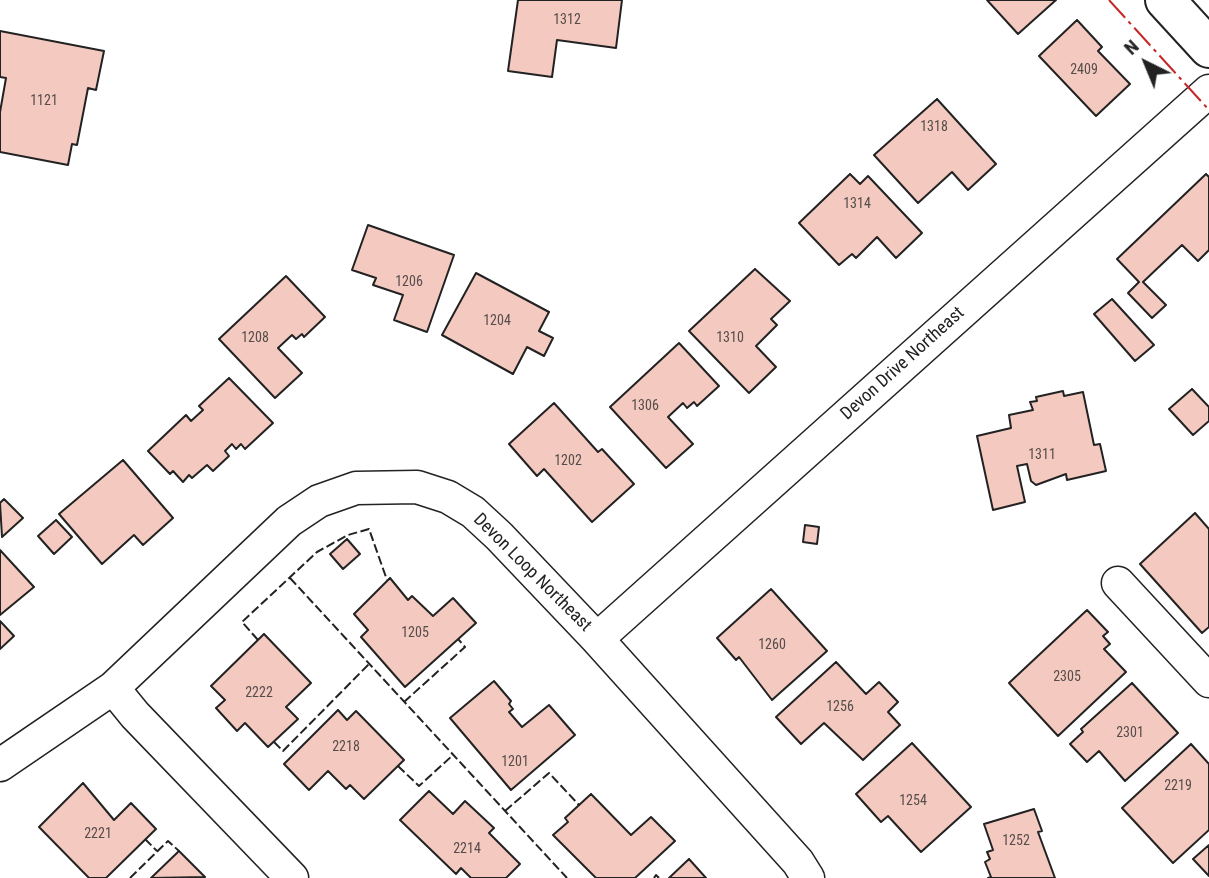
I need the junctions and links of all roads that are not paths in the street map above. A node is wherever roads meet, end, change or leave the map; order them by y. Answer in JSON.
{"nodes":[{"id":1,"x":1165,"y":0,"type":"edge"},
{"id":2,"x":1209,"y":48,"type":"edge"},
{"id":3,"x":1209,"y":91,"type":"edge"},
{"id":4,"x":1118,"y":583,"type":"dead end"},
{"id":5,"x":597,"y":639,"type":"junction"},
{"id":6,"x":1209,"y":681,"type":"edge"},
{"id":7,"x":113,"y":688,"type":"junction"},
{"id":8,"x":0,"y":765,"type":"edge"},
{"id":9,"x":292,"y":878,"type":"edge"},
{"id":10,"x":808,"y":878,"type":"edge"}],
"edges":[{"from":1,"to":2,"type":"street"},
{"from":3,"to":5,"type":"street","name":"Devon Drive Northeast"},
{"from":4,"to":6,"type":"street"},
{"from":5,"to":7,"type":"street","name":"Devon Loop Northeast"},
{"from":5,"to":10,"type":"street","name":"Devon Loop Northeast"},
{"from":7,"to":8,"type":"street","name":"Devon Loop Northeast"},
{"from":7,"to":9,"type":"street"}]}
